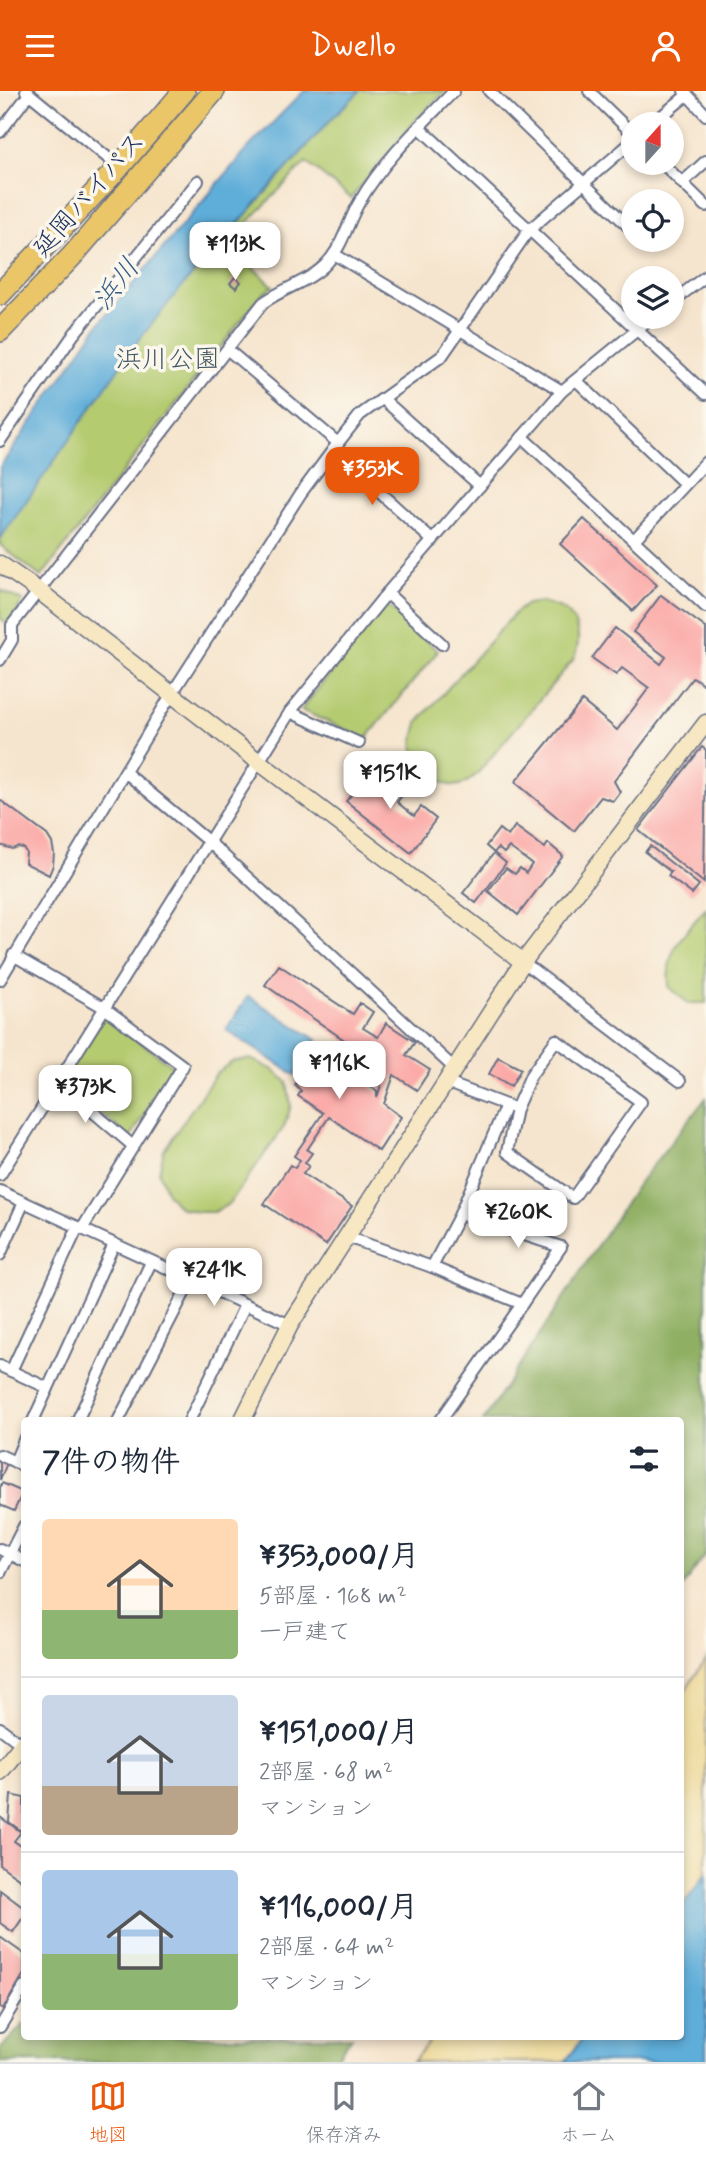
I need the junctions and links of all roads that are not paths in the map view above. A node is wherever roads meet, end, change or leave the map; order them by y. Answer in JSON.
{"nodes":[{"id":1,"x":46,"y":91,"type":"edge"},
{"id":2,"x":184,"y":91,"type":"edge"},
{"id":3,"x":214,"y":91,"type":"edge"},
{"id":4,"x":454,"y":91,"type":"edge"},
{"id":5,"x":489,"y":91,"type":"edge"},
{"id":6,"x":589,"y":91,"type":"edge"},
{"id":7,"x":685,"y":93,"type":"edge"},
{"id":8,"x":31,"y":95,"type":"edge"},
{"id":9,"x":665,"y":112,"type":"edge"},
{"id":10,"x":706,"y":115,"type":"edge"},
{"id":11,"x":621,"y":124,"type":"edge"},
{"id":12,"x":419,"y":127,"type":"junction"},
{"id":13,"x":0,"y":132,"type":"edge"},
{"id":14,"x":621,"y":148,"type":"edge"},
{"id":15,"x":706,"y":161,"type":"edge"},
{"id":16,"x":119,"y":167,"type":"junction"},
{"id":17,"x":674,"y":175,"type":"edge"},
{"id":18,"x":198,"y":181,"type":"dead end"},
{"id":19,"x":583,"y":182,"type":"junction"},
{"id":20,"x":682,"y":183,"type":"junction"},
{"id":21,"x":706,"y":206,"type":"edge"},
{"id":22,"x":621,"y":219,"type":"edge"},
{"id":23,"x":529,"y":230,"type":"junction"},
{"id":24,"x":334,"y":254,"type":"junction"},
{"id":25,"x":706,"y":276,"type":"edge"},
{"id":26,"x":684,"y":293,"type":"edge"},
{"id":27,"x":0,"y":294,"type":"edge"},
{"id":28,"x":461,"y":329,"type":"junction"},
{"id":29,"x":637,"y":330,"type":"junction"},
{"id":30,"x":0,"y":331,"type":"edge"},
{"id":31,"x":228,"y":350,"type":"junction"},
{"id":32,"x":576,"y":380,"type":"junction"},
{"id":33,"x":562,"y":391,"type":"junction"},
{"id":34,"x":706,"y":394,"type":"edge"},
{"id":35,"x":383,"y":399,"type":"junction"},
{"id":36,"x":522,"y":437,"type":"junction"},
{"id":37,"x":0,"y":441,"type":"edge"},
{"id":38,"x":335,"y":447,"type":"junction"},
{"id":39,"x":706,"y":462,"type":"edge"},
{"id":40,"x":685,"y":484,"type":"junction"},
{"id":41,"x":480,"y":485,"type":"junction"},
{"id":42,"x":634,"y":540,"type":"junction"},
{"id":43,"x":433,"y":541,"type":"junction"},
{"id":44,"x":0,"y":564,"type":"edge"},
{"id":45,"x":39,"y":591,"type":"junction"},
{"id":46,"x":387,"y":593,"type":"junction"},
{"id":47,"x":706,"y":607,"type":"edge"},
{"id":48,"x":442,"y":645,"type":"dead end"},
{"id":49,"x":0,"y":660,"type":"edge"},
{"id":50,"x":171,"y":695,"type":"junction"},
{"id":51,"x":290,"y":712,"type":"junction"},
{"id":52,"x":706,"y":723,"type":"edge"},
{"id":53,"x":359,"y":743,"type":"dead end"},
{"id":54,"x":259,"y":762,"type":"junction"},
{"id":55,"x":125,"y":772,"type":"junction"},
{"id":56,"x":209,"y":842,"type":"junction"},
{"id":57,"x":13,"y":955,"type":"junction"},
{"id":58,"x":523,"y":962,"type":"junction"},
{"id":59,"x":0,"y":980,"type":"edge"},
{"id":60,"x":103,"y":1007,"type":"junction"},
{"id":61,"x":454,"y":1068,"type":"junction"},
{"id":62,"x":680,"y":1080,"type":"dead end"},
{"id":63,"x":57,"y":1081,"type":"junction"},
{"id":64,"x":444,"y":1082,"type":"junction"},
{"id":65,"x":511,"y":1107,"type":"junction"},
{"id":66,"x":133,"y":1146,"type":"junction"},
{"id":67,"x":0,"y":1175,"type":"edge"},
{"id":68,"x":0,"y":1191,"type":"edge"},
{"id":69,"x":24,"y":1202,"type":"junction"},
{"id":70,"x":460,"y":1214,"type":"junction"},
{"id":71,"x":80,"y":1228,"type":"junction"},
{"id":72,"x":347,"y":1237,"type":"junction"},
{"id":73,"x":114,"y":1244,"type":"junction"},
{"id":74,"x":0,"y":1255,"type":"edge"},
{"id":75,"x":151,"y":1262,"type":"junction"},
{"id":76,"x":432,"y":1268,"type":"junction"},
{"id":77,"x":191,"y":1280,"type":"junction"},
{"id":78,"x":522,"y":1304,"type":"junction"},
{"id":79,"x":246,"y":1305,"type":"junction"},
{"id":80,"x":290,"y":1325,"type":"junction"},
{"id":81,"x":4,"y":1370,"type":"edge"},
{"id":82,"x":48,"y":1388,"type":"junction"},
{"id":83,"x":35,"y":1417,"type":"edge"},
{"id":84,"x":79,"y":1417,"type":"edge"},
{"id":85,"x":120,"y":1417,"type":"edge"},
{"id":86,"x":191,"y":1417,"type":"edge"},
{"id":87,"x":244,"y":1417,"type":"edge"},
{"id":88,"x":443,"y":1417,"type":"edge"},
{"id":89,"x":0,"y":1455,"type":"edge"},
{"id":90,"x":20,"y":1464,"type":"edge"},
{"id":91,"x":21,"y":1531,"type":"edge"},
{"id":92,"x":5,"y":1551,"type":"edge"},
{"id":93,"x":21,"y":1559,"type":"edge"},
{"id":94,"x":0,"y":1573,"type":"edge"},
{"id":95,"x":0,"y":1728,"type":"edge"},
{"id":96,"x":21,"y":1742,"type":"edge"},
{"id":97,"x":21,"y":1748,"type":"edge"},
{"id":98,"x":0,"y":1772,"type":"edge"},
{"id":99,"x":21,"y":1992,"type":"edge"},
{"id":100,"x":0,"y":2027,"type":"edge"}],
"edges":[{"from":1,"to":8,"type":"street"},
{"from":2,"to":16,"type":"highway","name":"延岡バイパス"},
{"from":3,"to":30,"type":"highway","name":"延岡バイパス"},
{"from":4,"to":12,"type":"street"},
{"from":5,"to":19,"type":"street"},
{"from":6,"to":11,"type":"street"},
{"from":7,"to":9,"type":"street"},
{"from":7,"to":10,"type":"street"},
{"from":8,"to":13,"type":"street"},
{"from":8,"to":16,"type":"street"},
{"from":12,"to":23,"type":"street"},
{"from":12,"to":24,"type":"street"},
{"from":14,"to":19,"type":"street"},
{"from":15,"to":20,"type":"street"},
{"from":16,"to":27,"type":"highway","name":"延岡バイパス"},
{"from":17,"to":20,"type":"street"},
{"from":18,"to":37,"type":"street"},
{"from":19,"to":22,"type":"street"},
{"from":19,"to":23,"type":"street"},
{"from":20,"to":21,"type":"street"},
{"from":23,"to":28,"type":"street"},
{"from":23,"to":29,"type":"street"},
{"from":24,"to":28,"type":"street"},
{"from":24,"to":31,"type":"street"},
{"from":25,"to":26,"type":"street"},
{"from":28,"to":33,"type":"street"},
{"from":28,"to":35,"type":"street"},
{"from":29,"to":32,"type":"street"},
{"from":29,"to":34,"type":"street"},
{"from":31,"to":38,"type":"street"},
{"from":31,"to":45,"type":"street"},
{"from":32,"to":33,"type":"street"},
{"from":32,"to":40,"type":"street"},
{"from":33,"to":36,"type":"street"},
{"from":35,"to":38,"type":"street"},
{"from":35,"to":41,"type":"street"},
{"from":36,"to":41,"type":"street"},
{"from":36,"to":42,"type":"street"},
{"from":38,"to":43,"type":"street"},
{"from":38,"to":50,"type":"street"},
{"from":39,"to":40,"type":"street"},
{"from":40,"to":42,"type":"street"},
{"from":41,"to":43,"type":"street"},
{"from":42,"to":47,"type":"street"},
{"from":43,"to":46,"type":"street"},
{"from":44,"to":45,"type":"street"},
{"from":45,"to":49,"type":"street"},
{"from":45,"to":50,"type":"street"},
{"from":46,"to":48,"type":"street"},
{"from":46,"to":51,"type":"street"},
{"from":50,"to":54,"type":"street"},
{"from":50,"to":55,"type":"street"},
{"from":51,"to":53,"type":"street"},
{"from":51,"to":54,"type":"street"},
{"from":52,"to":58,"type":"street"},
{"from":54,"to":56,"type":"street"},
{"from":54,"to":58,"type":"street"},
{"from":55,"to":56,"type":"street"},
{"from":55,"to":57,"type":"street"},
{"from":56,"to":60,"type":"street"},
{"from":56,"to":61,"type":"street"},
{"from":57,"to":59,"type":"street"},
{"from":57,"to":60,"type":"street"},
{"from":58,"to":61,"type":"street"},
{"from":58,"to":62,"type":"street"},
{"from":60,"to":63,"type":"street"},
{"from":60,"to":66,"type":"street"},
{"from":61,"to":64,"type":"street"},
{"from":63,"to":66,"type":"street"},
{"from":63,"to":67,"type":"street"},
{"from":64,"to":65,"type":"street"},
{"from":64,"to":72,"type":"street"},
{"from":65,"to":65,"type":"street"},
{"from":65,"to":70,"type":"street"},
{"from":66,"to":71,"type":"street"},
{"from":68,"to":69,"type":"street"},
{"from":69,"to":71,"type":"street"},
{"from":69,"to":74,"type":"street"},
{"from":70,"to":76,"type":"street"},
{"from":70,"to":78,"type":"street"},
{"from":71,"to":73,"type":"street"},
{"from":71,"to":81,"type":"street"},
{"from":72,"to":76,"type":"street"},
{"from":72,"to":80,"type":"street"},
{"from":73,"to":75,"type":"street"},
{"from":73,"to":82,"type":"street"},
{"from":75,"to":77,"type":"street"},
{"from":75,"to":84,"type":"street"},
{"from":76,"to":78,"type":"street"},
{"from":77,"to":79,"type":"street"},
{"from":77,"to":85,"type":"street"},
{"from":78,"to":88,"type":"street"},
{"from":79,"to":80,"type":"street"},
{"from":79,"to":86,"type":"street"},
{"from":80,"to":87,"type":"street"},
{"from":81,"to":82,"type":"street"},
{"from":82,"to":83,"type":"street"},
{"from":89,"to":90,"type":"street"},
{"from":91,"to":92,"type":"street"},
{"from":92,"to":93,"type":"street"},
{"from":92,"to":94,"type":"street"},
{"from":95,"to":96,"type":"street"},
{"from":97,"to":98,"type":"street"},
{"from":99,"to":100,"type":"street"}]}
